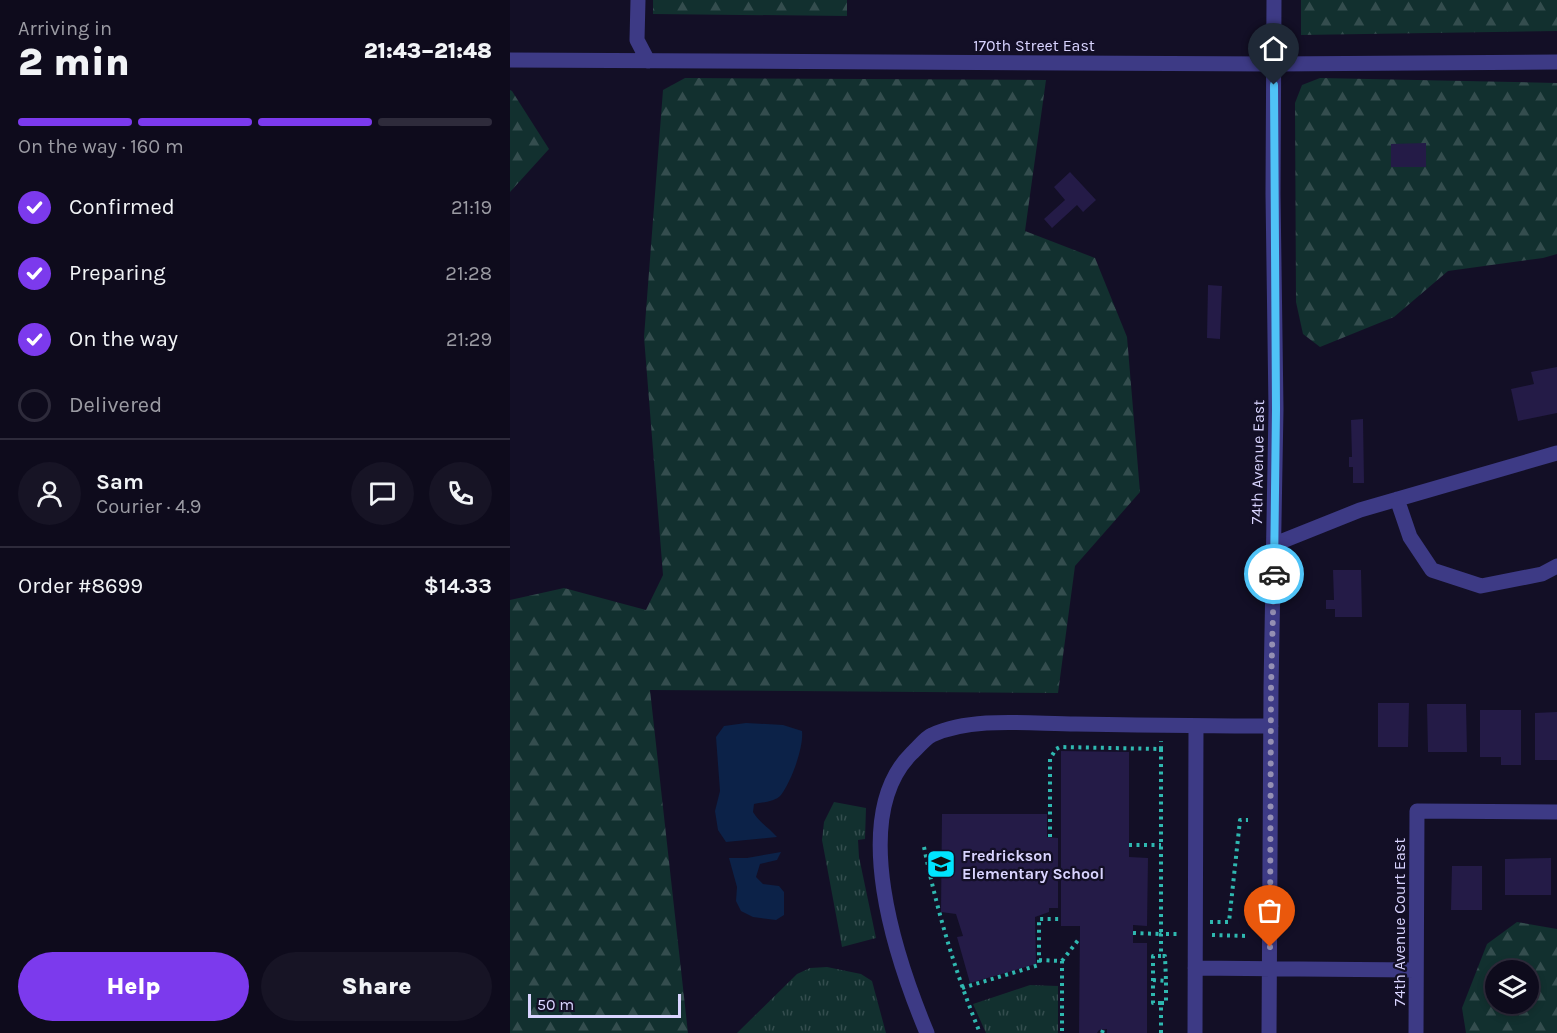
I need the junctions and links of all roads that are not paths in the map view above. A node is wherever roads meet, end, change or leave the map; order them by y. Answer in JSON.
{"nodes":[{"id":1,"x":638,"y":0,"type":"edge"},
{"id":2,"x":1274,"y":0,"type":"edge"},
{"id":3,"x":510,"y":60,"type":"edge"},
{"id":4,"x":648,"y":61,"type":"junction"},
{"id":5,"x":1557,"y":63,"type":"edge"},
{"id":6,"x":1274,"y":64,"type":"junction"},
{"id":7,"x":1557,"y":453,"type":"edge"},
{"id":8,"x":1397,"y":499,"type":"junction"},
{"id":9,"x":1275,"y":544,"type":"junction"},
{"id":10,"x":1557,"y":566,"type":"edge"},
{"id":11,"x":1196,"y":726,"type":"junction"},
{"id":12,"x":1271,"y":726,"type":"junction"},
{"id":13,"x":1557,"y":812,"type":"edge"},
{"id":14,"x":1195,"y":968,"type":"junction"},
{"id":15,"x":1269,"y":970,"type":"junction"},
{"id":16,"x":1416,"y":970,"type":"junction"},
{"id":17,"x":927,"y":1033,"type":"edge"},
{"id":18,"x":1195,"y":1033,"type":"edge"},
{"id":19,"x":1269,"y":1033,"type":"edge"},
{"id":20,"x":1416,"y":1033,"type":"edge"}],
"edges":[{"from":1,"to":4,"type":"street"},
{"from":2,"to":6,"type":"street","name":"74th Avenue East"},
{"from":3,"to":4,"type":"street","name":"170th Street East"},
{"from":4,"to":6,"type":"street","name":"170th Street East"},
{"from":5,"to":6,"type":"street","name":"170th Street East"},
{"from":6,"to":9,"type":"street","name":"74th Avenue East"},
{"from":7,"to":8,"type":"street"},
{"from":8,"to":9,"type":"street"},
{"from":8,"to":10,"type":"street"},
{"from":9,"to":12,"type":"street","name":"74th Avenue East"},
{"from":11,"to":12,"type":"street"},
{"from":11,"to":14,"type":"street"},
{"from":11,"to":17,"type":"street"},
{"from":12,"to":15,"type":"street","name":"74th Avenue East"},
{"from":13,"to":16,"type":"street","name":"74th Avenue Court East"},
{"from":14,"to":15,"type":"street"},
{"from":14,"to":18,"type":"street"},
{"from":15,"to":16,"type":"street"},
{"from":15,"to":19,"type":"street","name":"74th Avenue East"},
{"from":16,"to":20,"type":"street","name":"74th Avenue Court East"}]}
